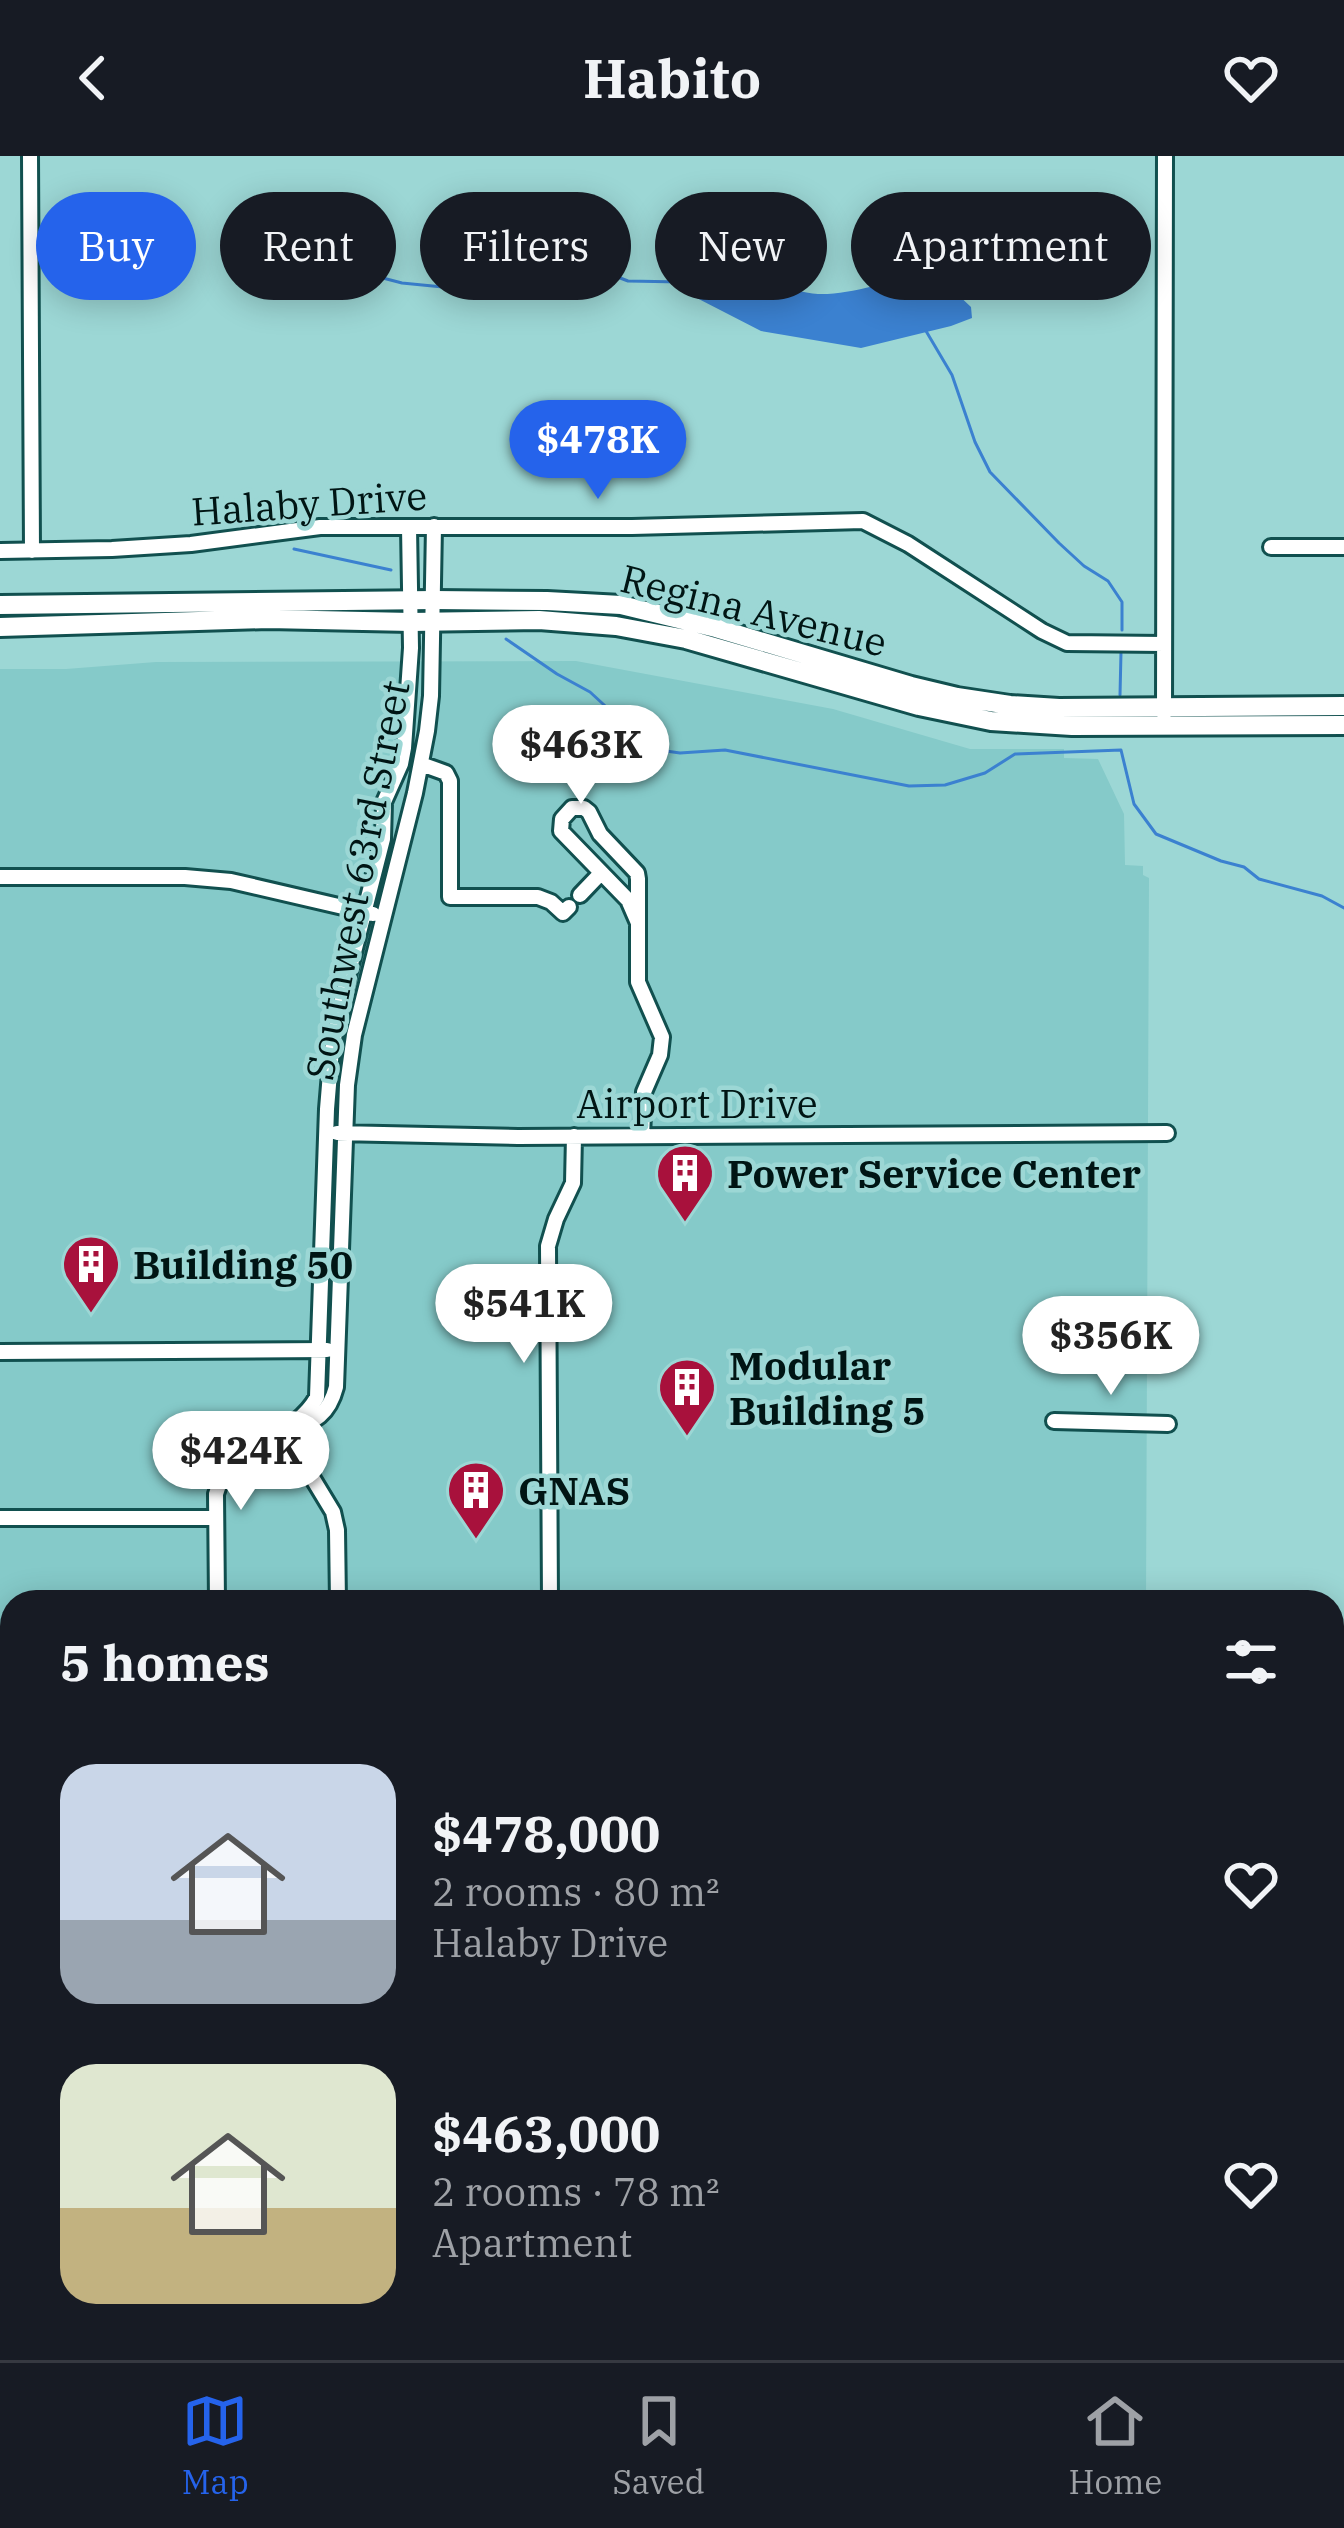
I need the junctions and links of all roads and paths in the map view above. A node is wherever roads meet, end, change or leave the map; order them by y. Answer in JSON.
{"nodes":[{"id":1,"x":30,"y":156,"type":"edge"},
{"id":2,"x":1165,"y":156,"type":"edge"},
{"id":3,"x":409,"y":526,"type":"junction"},
{"id":4,"x":434,"y":526,"type":"junction"},
{"id":5,"x":1271,"y":547,"type":"dead end"},
{"id":6,"x":1344,"y":547,"type":"edge"},
{"id":7,"x":32,"y":550,"type":"junction"},
{"id":8,"x":0,"y":551,"type":"edge"},
{"id":9,"x":409,"y":600,"type":"junction"},
{"id":10,"x":434,"y":600,"type":"junction"},
{"id":11,"x":0,"y":604,"type":"edge"},
{"id":12,"x":432,"y":621,"type":"junction"},
{"id":13,"x":410,"y":622,"type":"junction"},
{"id":14,"x":0,"y":627,"type":"edge"},
{"id":15,"x":1164,"y":644,"type":"junction"},
{"id":16,"x":1344,"y":706,"type":"edge"},
{"id":17,"x":1164,"y":716,"type":"junction"},
{"id":18,"x":407,"y":723,"type":"junction"},
{"id":19,"x":1344,"y":725,"type":"edge"},
{"id":20,"x":390,"y":755,"type":"dead end"},
{"id":21,"x":421,"y":764,"type":"junction"},
{"id":22,"x":600,"y":834,"type":"junction"},
{"id":23,"x":574,"y":846,"type":"junction"},
{"id":24,"x":601,"y":873,"type":"junction"},
{"id":25,"x":0,"y":877,"type":"edge"},
{"id":26,"x":364,"y":912,"type":"junction"},
{"id":27,"x":383,"y":916,"type":"junction"},
{"id":28,"x":638,"y":923,"type":"junction"},
{"id":29,"x":345,"y":1133,"type":"junction"},
{"id":30,"x":1167,"y":1133,"type":"dead end"},
{"id":31,"x":326,"y":1134,"type":"junction"},
{"id":32,"x":574,"y":1136,"type":"junction"},
{"id":33,"x":643,"y":1136,"type":"junction"},
{"id":34,"x":319,"y":1350,"type":"junction"},
{"id":35,"x":338,"y":1351,"type":"junction"},
{"id":36,"x":0,"y":1352,"type":"edge"},
{"id":37,"x":1054,"y":1421,"type":"dead end"},
{"id":38,"x":1168,"y":1424,"type":"dead end"},
{"id":39,"x":284,"y":1431,"type":"junction"},
{"id":40,"x":0,"y":1518,"type":"edge"},
{"id":41,"x":216,"y":1518,"type":"junction"},
{"id":42,"x":217,"y":1590,"type":"edge"},
{"id":43,"x":338,"y":1590,"type":"edge"},
{"id":44,"x":550,"y":1590,"type":"edge"}],
"edges":[{"from":1,"to":7,"type":"street"},
{"from":2,"to":15,"type":"street"},
{"from":3,"to":4,"type":"street","name":"Halaby Drive"},
{"from":3,"to":7,"type":"street","name":"Halaby Drive"},
{"from":3,"to":9,"type":"street","name":"Southwest 63rd Street"},
{"from":4,"to":10,"type":"street","name":"Southwest 63rd Street"},
{"from":4,"to":15,"type":"street","name":"Halaby Drive"},
{"from":5,"to":6,"type":"street"},
{"from":7,"to":8,"type":"street","name":"Halaby Drive"},
{"from":9,"to":10,"type":"main road","name":"Regina Avenue"},
{"from":9,"to":11,"type":"main road","name":"Regina Avenue"},
{"from":9,"to":13,"type":"street","name":"Southwest 63rd Street"},
{"from":10,"to":12,"type":"street","name":"Southwest 63rd Street"},
{"from":10,"to":17,"type":"main road","name":"Regina Avenue"},
{"from":12,"to":13,"type":"main road","name":"Regina Avenue"},
{"from":12,"to":17,"type":"main road","name":"Regina Avenue"},
{"from":12,"to":21,"type":"street","name":"Southwest 63rd Street"},
{"from":13,"to":14,"type":"main road","name":"Regina Avenue"},
{"from":13,"to":18,"type":"street","name":"Southwest 63rd Street"},
{"from":15,"to":17,"type":"street"},
{"from":16,"to":17,"type":"main road","name":"Regina Avenue"},
{"from":17,"to":19,"type":"main road","name":"Regina Avenue"},
{"from":18,"to":20,"type":"street"},
{"from":18,"to":26,"type":"street","name":"Southwest 63rd Street"},
{"from":21,"to":24,"type":"street"},
{"from":21,"to":27,"type":"street","name":"Southwest 63rd Street"},
{"from":22,"to":23,"type":"street"},
{"from":22,"to":23,"type":"street"},
{"from":22,"to":28,"type":"street"},
{"from":23,"to":24,"type":"street"},
{"from":24,"to":28,"type":"street"},
{"from":25,"to":26,"type":"street"},
{"from":26,"to":27,"type":"street"},
{"from":26,"to":31,"type":"street","name":"Southwest 63rd Street"},
{"from":27,"to":29,"type":"street","name":"Southwest 63rd Street"},
{"from":28,"to":33,"type":"street"},
{"from":29,"to":31,"type":"street","name":"Airport Drive"},
{"from":29,"to":32,"type":"street","name":"Airport Drive"},
{"from":29,"to":35,"type":"street","name":"Southwest 63rd Street"},
{"from":30,"to":33,"type":"street","name":"Airport Drive"},
{"from":31,"to":34,"type":"street","name":"Southwest 63rd Street"},
{"from":32,"to":33,"type":"street","name":"Airport Drive"},
{"from":32,"to":44,"type":"street"},
{"from":34,"to":35,"type":"street"},
{"from":34,"to":36,"type":"street"},
{"from":34,"to":39,"type":"street","name":"Southwest 63rd Street"},
{"from":35,"to":39,"type":"street","name":"Southwest 63rd Street"},
{"from":37,"to":38,"type":"street"},
{"from":39,"to":41,"type":"street","name":"Southwest 63rd Street"},
{"from":39,"to":43,"type":"street"},
{"from":40,"to":41,"type":"street"},
{"from":41,"to":42,"type":"street","name":"Southwest 63rd Street"}]}
